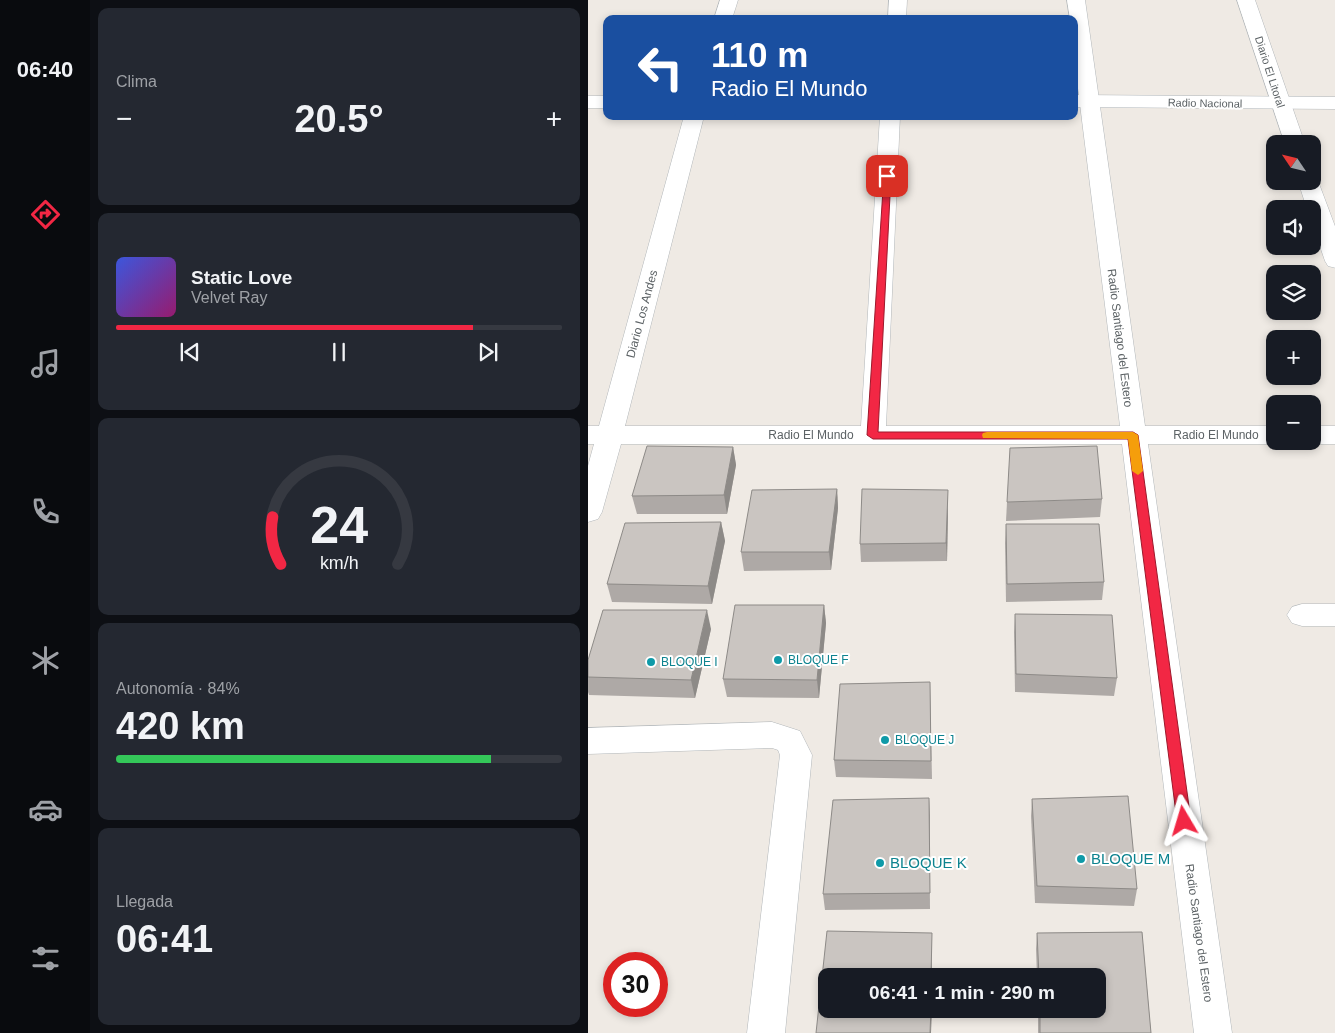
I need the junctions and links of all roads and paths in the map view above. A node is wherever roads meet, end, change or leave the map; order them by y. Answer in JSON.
{"nodes":[{"id":1,"x":729,"y":0,"type":"edge"},
{"id":2,"x":898,"y":0,"type":"edge"},
{"id":3,"x":1076,"y":0,"type":"edge"},
{"id":4,"x":1246,"y":0,"type":"edge"},
{"id":5,"x":724,"y":15,"type":"edge"},
{"id":6,"x":896,"y":15,"type":"edge"},
{"id":7,"x":1077,"y":15,"type":"edge"},
{"id":8,"x":1078,"y":34,"type":"edge"},
{"id":9,"x":1082,"y":101,"type":"edge"},
{"id":10,"x":588,"y":102,"type":"edge"},
{"id":11,"x":603,"y":102,"type":"edge"},
{"id":12,"x":1336,"y":103,"type":"edge"},
{"id":13,"x":1281,"y":104,"type":"junction"},
{"id":14,"x":693,"y":120,"type":"edge"},
{"id":15,"x":890,"y":120,"type":"edge"},
{"id":16,"x":1292,"y":135,"type":"edge"},
{"id":17,"x":1311,"y":190,"type":"edge"},
{"id":18,"x":1336,"y":261,"type":"edge"},
{"id":19,"x":599,"y":435,"type":"edge"},
{"id":20,"x":873,"y":435,"type":"junction"},
{"id":21,"x":1133,"y":435,"type":"junction"},
{"id":22,"x":1266,"y":435,"type":"edge"},
{"id":23,"x":1321,"y":435,"type":"edge"},
{"id":24,"x":1336,"y":435,"type":"edge"},
{"id":25,"x":588,"y":512,"type":"edge"},
{"id":26,"x":1302,"y":615,"type":"dead end"},
{"id":27,"x":1336,"y":615,"type":"edge"},
{"id":28,"x":588,"y":740,"type":"edge"},
{"id":29,"x":766,"y":1033,"type":"edge"},
{"id":30,"x":1212,"y":1033,"type":"edge"}],
"edges":[{"from":1,"to":5,"type":"street"},
{"from":2,"to":6,"type":"street"},
{"from":3,"to":7,"type":"street","name":"Radio Santiago del Estero"},
{"from":4,"to":13,"type":"street","name":"Diario El Litoral"},
{"from":8,"to":9,"type":"street","name":"Radio Santiago del Estero"},
{"from":9,"to":13,"type":"street","name":"Radio Nacional"},
{"from":9,"to":21,"type":"street","name":"Radio Santiago del Estero"},
{"from":10,"to":11,"type":"street"},
{"from":12,"to":13,"type":"street","name":"Radio Nacional"},
{"from":13,"to":16,"type":"street","name":"Diario El Litoral"},
{"from":14,"to":19,"type":"street","name":"Diario Los Andes"},
{"from":15,"to":20,"type":"street"},
{"from":17,"to":18,"type":"street"},
{"from":19,"to":20,"type":"street","name":"Radio El Mundo"},
{"from":19,"to":25,"type":"street","name":"Diario Los Andes"},
{"from":20,"to":21,"type":"street","name":"Radio El Mundo"},
{"from":21,"to":22,"type":"street","name":"Radio El Mundo"},
{"from":21,"to":30,"type":"street","name":"Radio Santiago del Estero"},
{"from":23,"to":24,"type":"street"},
{"from":26,"to":27,"type":"street"},
{"from":28,"to":29,"type":"street"}]}
